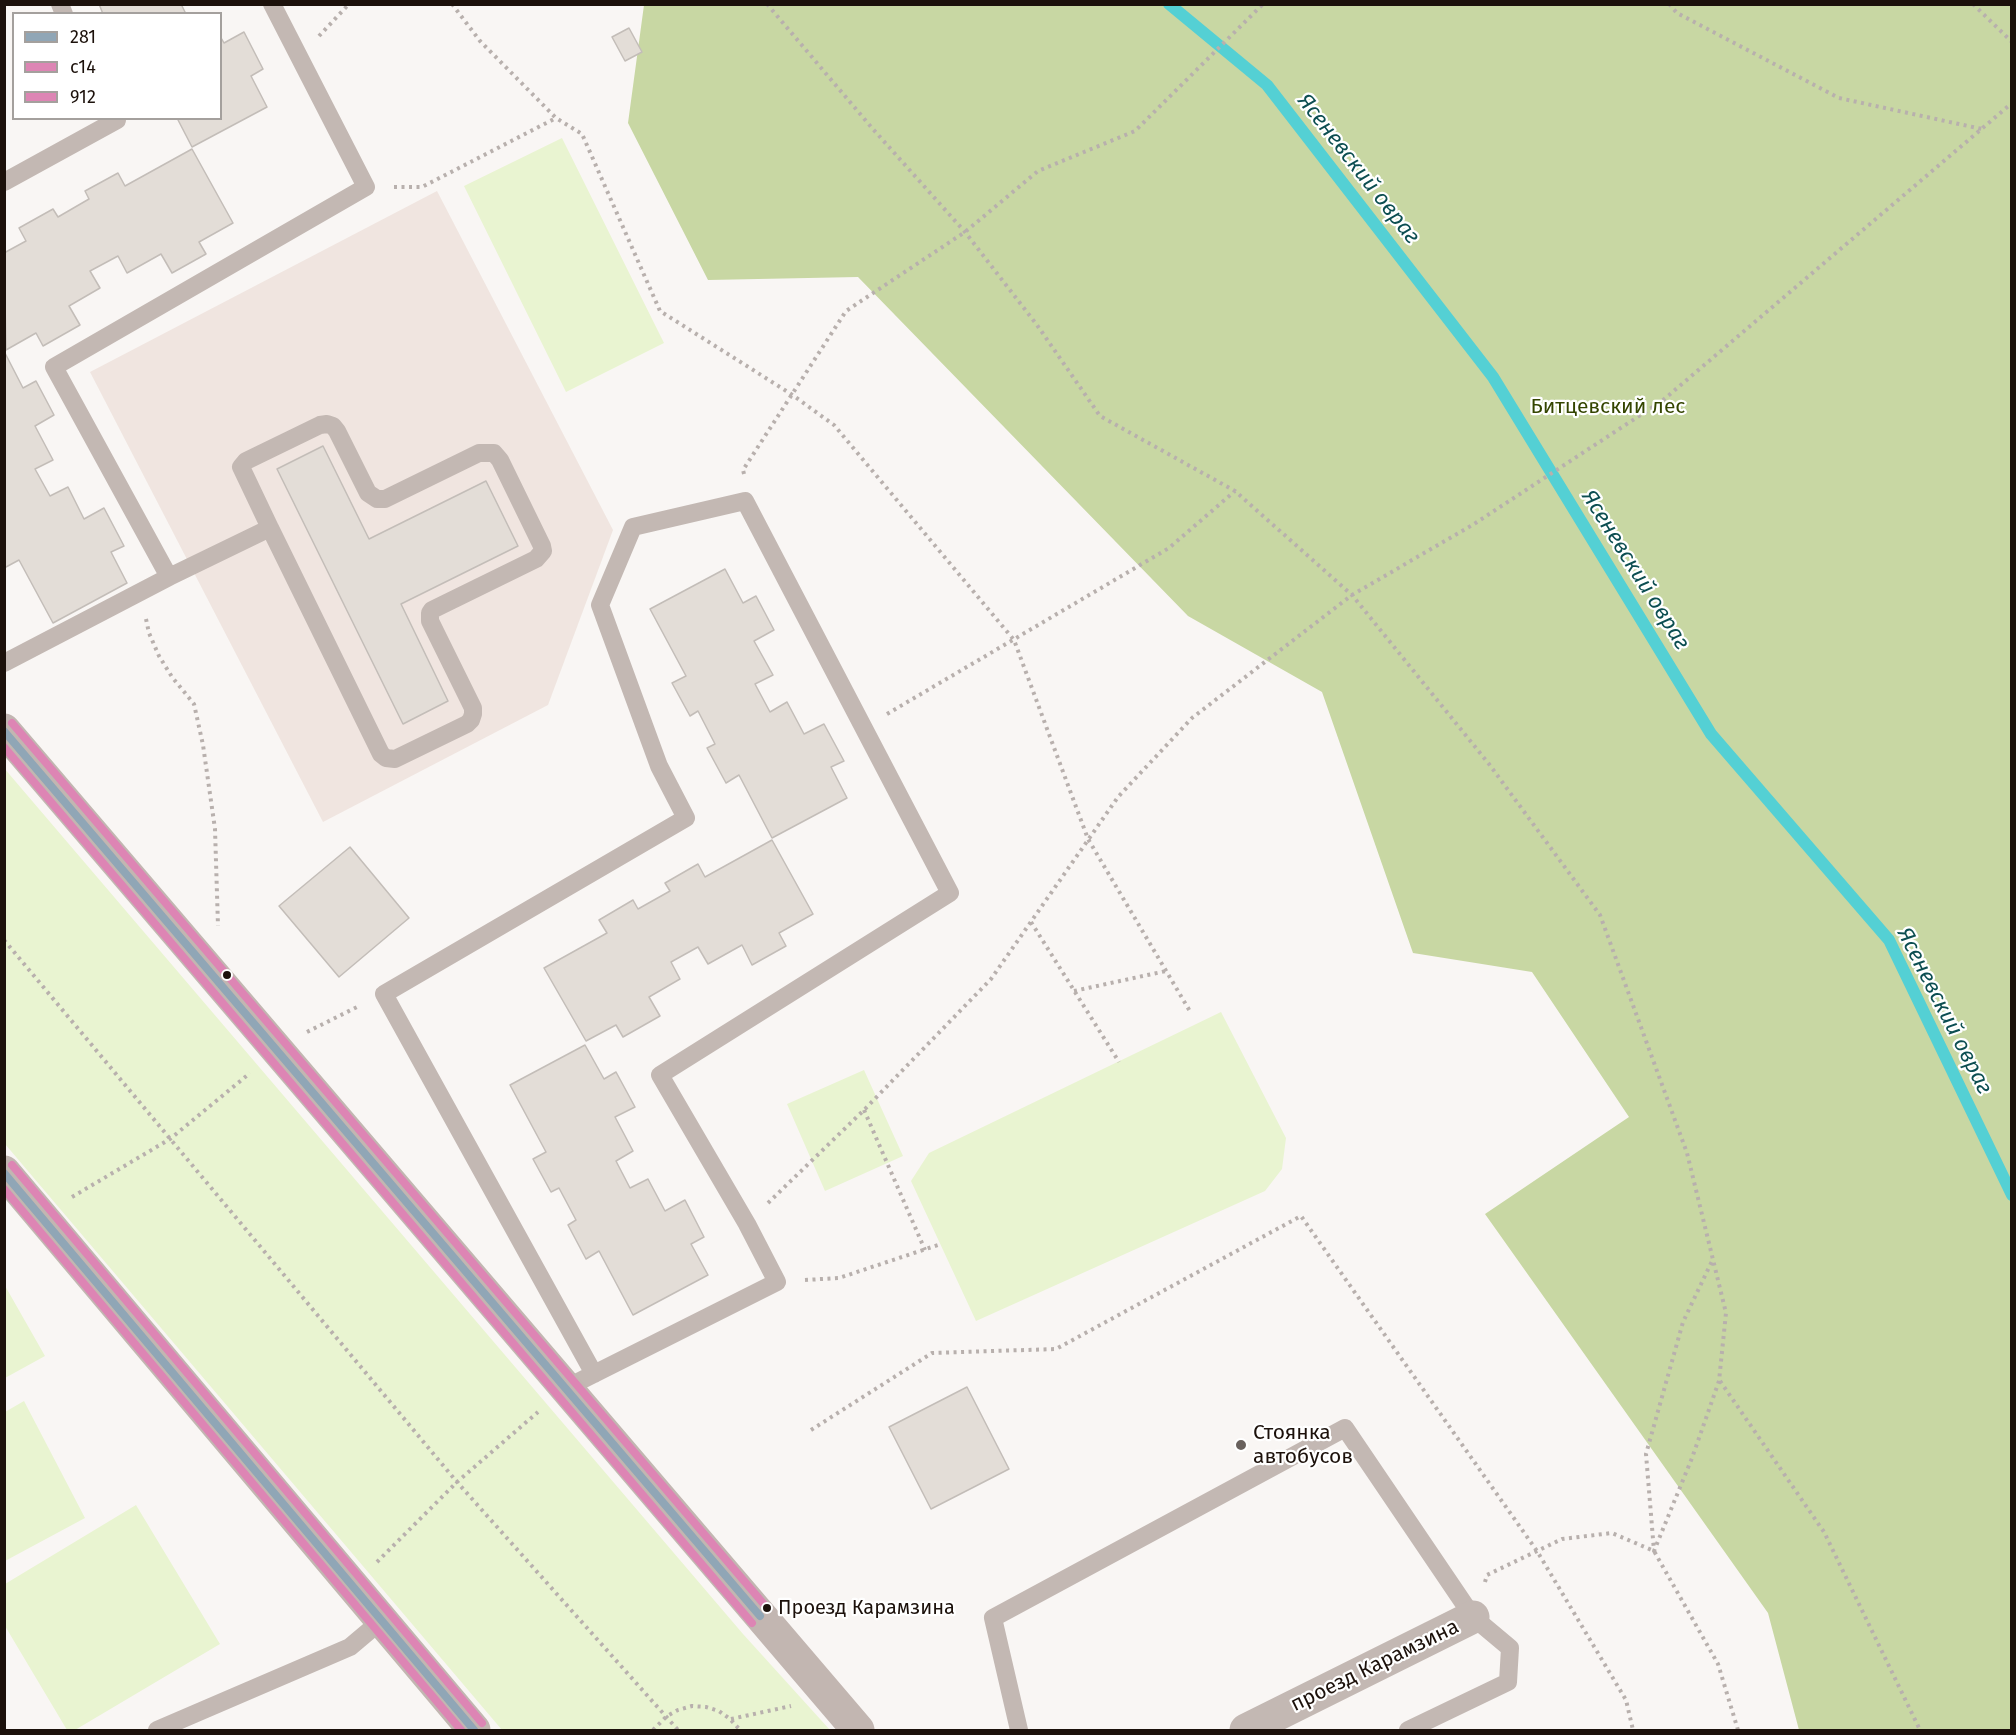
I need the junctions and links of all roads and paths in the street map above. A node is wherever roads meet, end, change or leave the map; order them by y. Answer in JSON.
{"nodes":[{"id":1,"x":272,"y":4,"type":"edge"},
{"id":2,"x":349,"y":4,"type":"edge"},
{"id":3,"x":452,"y":4,"type":"edge"},
{"id":4,"x":767,"y":4,"type":"edge"},
{"id":5,"x":1263,"y":4,"type":"edge"},
{"id":6,"x":1669,"y":4,"type":"edge"},
{"id":7,"x":1973,"y":4,"type":"edge"},
{"id":8,"x":2012,"y":42,"type":"edge"},
{"id":9,"x":300,"y":56,"type":"junction"},
{"id":10,"x":2012,"y":103,"type":"edge"},
{"id":11,"x":556,"y":118,"type":"junction"},
{"id":12,"x":117,"y":120,"type":"edge"},
{"id":13,"x":1983,"y":129,"type":"junction"},
{"id":14,"x":4,"y":182,"type":"edge"},
{"id":15,"x":366,"y":187,"type":"junction"},
{"id":16,"x":965,"y":232,"type":"junction"},
{"id":17,"x":791,"y":394,"type":"junction"},
{"id":18,"x":1235,"y":491,"type":"junction"},
{"id":19,"x":745,"y":501,"type":"junction"},
{"id":20,"x":270,"y":528,"type":"junction"},
{"id":21,"x":169,"y":577,"type":"junction"},
{"id":22,"x":140,"y":592,"type":"junction"},
{"id":23,"x":1352,"y":595,"type":"junction"},
{"id":24,"x":1014,"y":640,"type":"junction"},
{"id":25,"x":5,"y":663,"type":"edge"},
{"id":26,"x":863,"y":728,"type":"junction"},
{"id":27,"x":4,"y":730,"type":"edge"},
{"id":28,"x":1088,"y":839,"type":"junction"},
{"id":29,"x":1031,"y":922,"type":"junction"},
{"id":30,"x":218,"y":936,"type":"dead end"},
{"id":31,"x":4,"y":940,"type":"edge"},
{"id":32,"x":1166,"y":971,"type":"junction"},
{"id":33,"x":1074,"y":991,"type":"junction"},
{"id":34,"x":1191,"y":1012,"type":"dead end"},
{"id":35,"x":1119,"y":1062,"type":"dead end"},
{"id":36,"x":864,"y":1110,"type":"junction"},
{"id":37,"x":170,"y":1139,"type":"junction"},
{"id":38,"x":4,"y":1172,"type":"edge"},
{"id":39,"x":41,"y":1215,"type":"junction"},
{"id":40,"x":747,"y":1224,"type":"junction"},
{"id":41,"x":940,"y":1244,"type":"dead end"},
{"id":42,"x":925,"y":1250,"type":"junction"},
{"id":43,"x":1713,"y":1259,"type":"junction"},
{"id":44,"x":777,"y":1282,"type":"junction"},
{"id":45,"x":580,"y":1381,"type":"junction"},
{"id":46,"x":1719,"y":1381,"type":"junction"},
{"id":47,"x":811,"y":1430,"type":"dead end"},
{"id":48,"x":457,"y":1482,"type":"junction"},
{"id":49,"x":1537,"y":1551,"type":"junction"},
{"id":50,"x":1654,"y":1551,"type":"junction"},
{"id":51,"x":353,"y":1585,"type":"junction"},
{"id":52,"x":1473,"y":1617,"type":"junction"},
{"id":53,"x":382,"y":1620,"type":"junction"},
{"id":54,"x":792,"y":1706,"type":"dead end"},
{"id":55,"x":667,"y":1716,"type":"junction"},
{"id":56,"x":730,"y":1719,"type":"junction"},
{"id":57,"x":158,"y":1731,"type":"edge"},
{"id":58,"x":474,"y":1731,"type":"edge"},
{"id":59,"x":653,"y":1731,"type":"edge"},
{"id":60,"x":678,"y":1731,"type":"edge"},
{"id":61,"x":740,"y":1731,"type":"edge"},
{"id":62,"x":858,"y":1731,"type":"edge"},
{"id":63,"x":1019,"y":1731,"type":"edge"},
{"id":64,"x":1246,"y":1731,"type":"edge"},
{"id":65,"x":1408,"y":1731,"type":"edge"},
{"id":66,"x":1633,"y":1731,"type":"edge"},
{"id":67,"x":1738,"y":1731,"type":"edge"},
{"id":68,"x":1920,"y":1731,"type":"edge"}],
"edges":[{"from":1,"to":9,"type":"lane"},
{"from":2,"to":9,"type":"path"},
{"from":3,"to":11,"type":"path"},
{"from":4,"to":16,"type":"path"},
{"from":5,"to":16,"type":"path"},
{"from":6,"to":13,"type":"path"},
{"from":7,"to":8,"type":"path"},
{"from":9,"to":15,"type":"lane"},
{"from":10,"to":13,"type":"path"},
{"from":11,"to":15,"type":"path"},
{"from":11,"to":17,"type":"path"},
{"from":12,"to":14,"type":"lane"},
{"from":13,"to":23,"type":"path"},
{"from":15,"to":21,"type":"lane"},
{"from":16,"to":17,"type":"path"},
{"from":16,"to":18,"type":"path"},
{"from":17,"to":19,"type":"path"},
{"from":17,"to":24,"type":"path"},
{"from":18,"to":23,"type":"path"},
{"from":18,"to":24,"type":"path"},
{"from":19,"to":26,"type":"lane"},
{"from":19,"to":45,"type":"lane"},
{"from":20,"to":20,"type":"lane"},
{"from":20,"to":21,"type":"lane"},
{"from":21,"to":22,"type":"lane"},
{"from":22,"to":25,"type":"lane"},
{"from":22,"to":30,"type":"path"},
{"from":23,"to":28,"type":"path"},
{"from":23,"to":43,"type":"path"},
{"from":24,"to":26,"type":"path"},
{"from":24,"to":28,"type":"path"},
{"from":26,"to":40,"type":"lane"},
{"from":27,"to":45,"type":"street"},
{"from":28,"to":29,"type":"path"},
{"from":28,"to":32,"type":"path"},
{"from":29,"to":33,"type":"path"},
{"from":29,"to":36,"type":"path"},
{"from":31,"to":37,"type":"path"},
{"from":32,"to":33,"type":"path"},
{"from":32,"to":34,"type":"path"},
{"from":33,"to":35,"type":"path"},
{"from":36,"to":40,"type":"path"},
{"from":36,"to":42,"type":"path"},
{"from":37,"to":39,"type":"path"},
{"from":37,"to":48,"type":"path"},
{"from":38,"to":39,"type":"street"},
{"from":39,"to":51,"type":"street"},
{"from":40,"to":44,"type":"lane"},
{"from":41,"to":42,"type":"path"},
{"from":42,"to":44,"type":"path"},
{"from":43,"to":46,"type":"path"},
{"from":43,"to":50,"type":"path"},
{"from":44,"to":45,"type":"lane"},
{"from":45,"to":48,"type":"path"},
{"from":45,"to":62,"type":"street"},
{"from":46,"to":50,"type":"path"},
{"from":46,"to":68,"type":"path"},
{"from":47,"to":49,"type":"path"},
{"from":48,"to":51,"type":"path"},
{"from":48,"to":55,"type":"path"},
{"from":49,"to":50,"type":"path"},
{"from":49,"to":52,"type":"path"},
{"from":49,"to":66,"type":"path"},
{"from":50,"to":67,"type":"path"},
{"from":51,"to":53,"type":"street"},
{"from":52,"to":63,"type":"lane"},
{"from":52,"to":64,"type":"street","name":"проезд Карамзина"},
{"from":52,"to":65,"type":"lane"},
{"from":53,"to":57,"type":"lane"},
{"from":53,"to":58,"type":"street"},
{"from":54,"to":56,"type":"path"},
{"from":55,"to":56,"type":"path"},
{"from":55,"to":59,"type":"path"},
{"from":55,"to":60,"type":"path"},
{"from":56,"to":61,"type":"path"}]}
